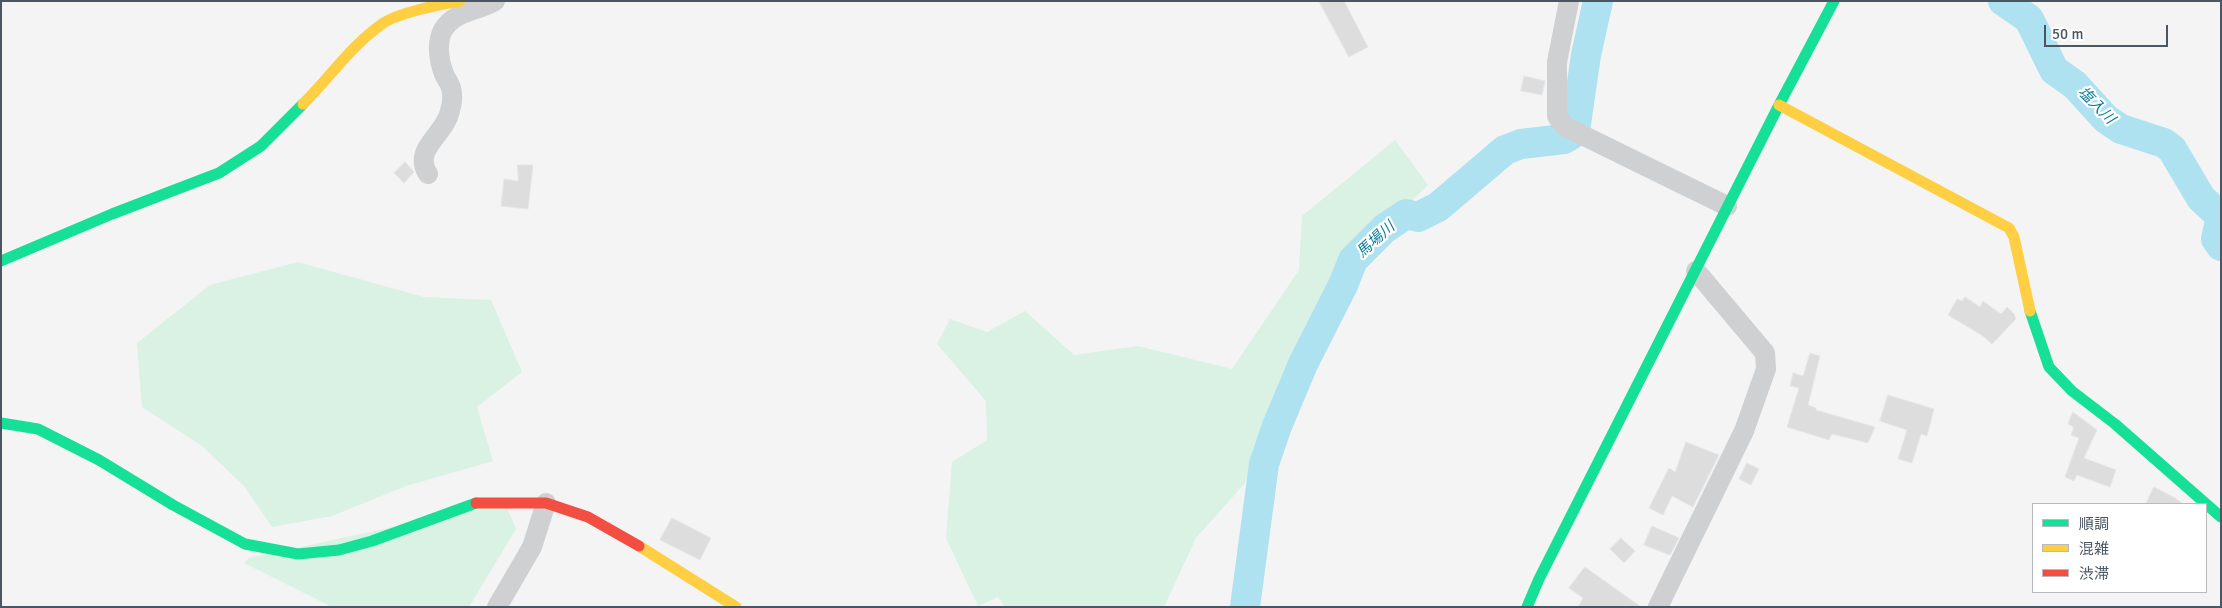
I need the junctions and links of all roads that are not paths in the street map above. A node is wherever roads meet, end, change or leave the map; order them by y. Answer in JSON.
{"nodes":[{"id":1,"x":460,"y":1,"type":"edge"},
{"id":2,"x":495,"y":1,"type":"edge"},
{"id":3,"x":1569,"y":1,"type":"edge"},
{"id":4,"x":1834,"y":1,"type":"edge"},
{"id":5,"x":1779,"y":105,"type":"junction"},
{"id":6,"x":428,"y":174,"type":"dead end"},
{"id":7,"x":1727,"y":206,"type":"junction"},
{"id":8,"x":1,"y":261,"type":"edge"},
{"id":9,"x":1696,"y":271,"type":"junction"},
{"id":10,"x":1,"y":423,"type":"edge"},
{"id":11,"x":546,"y":503,"type":"junction"},
{"id":12,"x":2205,"y":503,"type":"edge"},
{"id":13,"x":2207,"y":505,"type":"edge"},
{"id":14,"x":2221,"y":517,"type":"edge"},
{"id":15,"x":497,"y":607,"type":"edge"},
{"id":16,"x":736,"y":607,"type":"edge"},
{"id":17,"x":1527,"y":607,"type":"edge"},
{"id":18,"x":1658,"y":607,"type":"edge"}],
"edges":[{"from":1,"to":8,"type":"street"},
{"from":2,"to":6,"type":"street"},
{"from":3,"to":7,"type":"street"},
{"from":4,"to":5,"type":"street"},
{"from":5,"to":7,"type":"street"},
{"from":5,"to":12,"type":"street"},
{"from":7,"to":9,"type":"street"},
{"from":9,"to":17,"type":"street"},
{"from":9,"to":18,"type":"street"},
{"from":10,"to":11,"type":"street"},
{"from":11,"to":15,"type":"street"},
{"from":11,"to":16,"type":"street"},
{"from":13,"to":14,"type":"street"}]}
